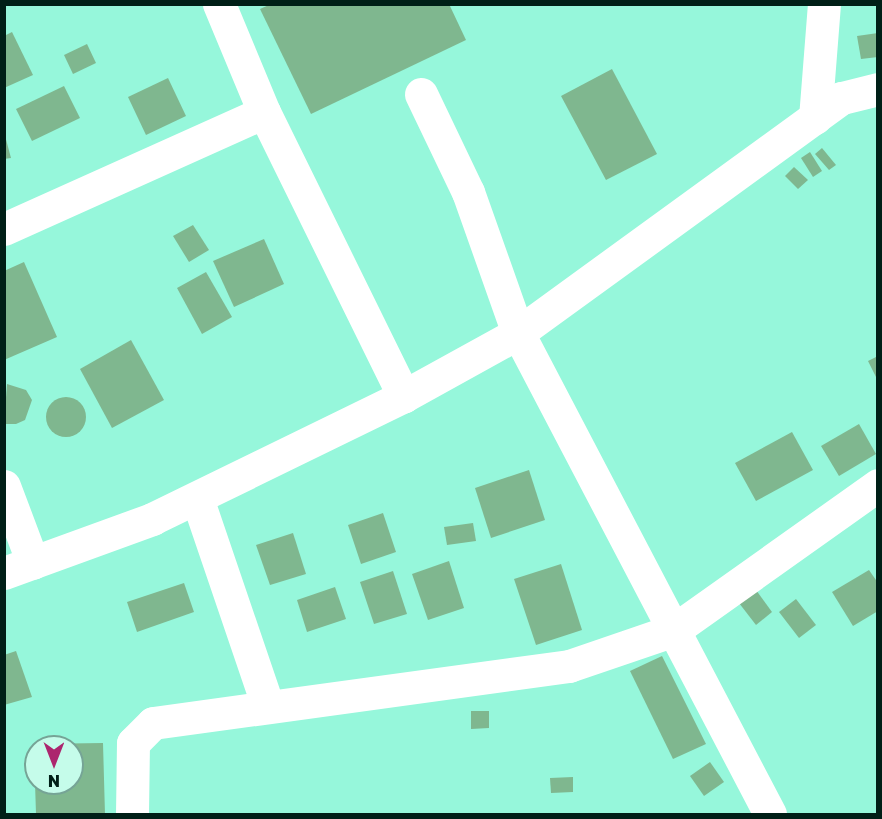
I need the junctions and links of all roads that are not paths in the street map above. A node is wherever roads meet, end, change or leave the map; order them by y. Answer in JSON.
{"nodes":[{"id":1,"x":219,"y":4,"type":"edge"},
{"id":2,"x":825,"y":4,"type":"edge"},
{"id":3,"x":878,"y":89,"type":"edge"},
{"id":4,"x":421,"y":94,"type":"dead end"},
{"id":5,"x":264,"y":112,"type":"junction"},
{"id":6,"x":815,"y":118,"type":"junction"},
{"id":7,"x":4,"y":228,"type":"edge"},
{"id":8,"x":518,"y":333,"type":"junction"},
{"id":9,"x":404,"y":396,"type":"junction"},
{"id":10,"x":878,"y":485,"type":"edge"},
{"id":11,"x":4,"y":486,"type":"edge"},
{"id":12,"x":197,"y":498,"type":"junction"},
{"id":13,"x":19,"y":568,"type":"edge"},
{"id":14,"x":674,"y":630,"type":"junction"},
{"id":15,"x":267,"y":704,"type":"junction"},
{"id":16,"x":132,"y":814,"type":"edge"},
{"id":17,"x":770,"y":814,"type":"edge"}],
"edges":[{"from":1,"to":5,"type":"street"},
{"from":2,"to":6,"type":"street"},
{"from":3,"to":6,"type":"street"},
{"from":4,"to":8,"type":"street"},
{"from":5,"to":7,"type":"street"},
{"from":5,"to":9,"type":"street"},
{"from":6,"to":8,"type":"street"},
{"from":8,"to":9,"type":"street"},
{"from":8,"to":14,"type":"street"},
{"from":9,"to":12,"type":"street"},
{"from":10,"to":14,"type":"street"},
{"from":11,"to":13,"type":"street"},
{"from":12,"to":13,"type":"street"},
{"from":12,"to":15,"type":"street"},
{"from":14,"to":15,"type":"street"},
{"from":14,"to":17,"type":"street"},
{"from":15,"to":16,"type":"street"}]}
